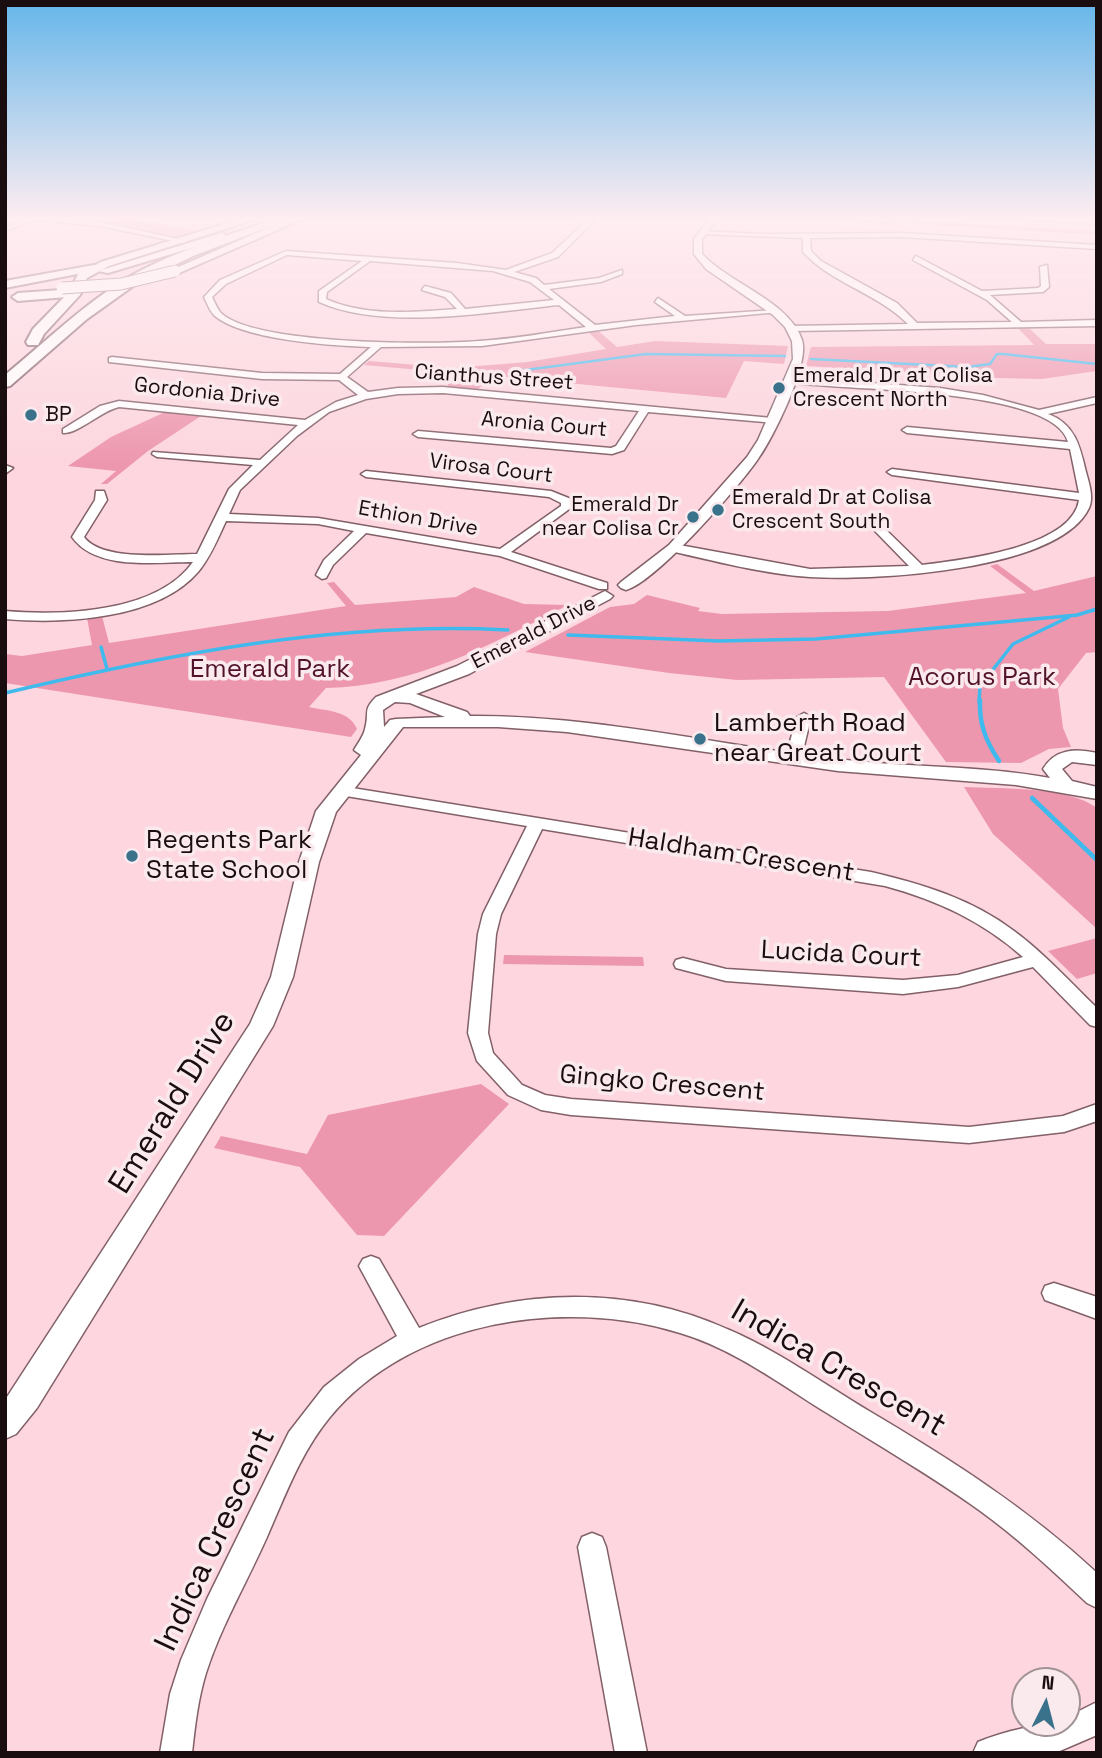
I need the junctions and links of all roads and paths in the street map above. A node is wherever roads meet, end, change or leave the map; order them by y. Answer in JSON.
{"nodes":[{"id":1,"x":60,"y":300,"type":"edge"},
{"id":2,"x":86,"y":300,"type":"edge"},
{"id":3,"x":121,"y":300,"type":"edge"},
{"id":4,"x":122,"y":300,"type":"edge"},
{"id":5,"x":209,"y":300,"type":"edge"},
{"id":6,"x":322,"y":300,"type":"edge"},
{"id":7,"x":453,"y":300,"type":"edge"},
{"id":8,"x":659,"y":300,"type":"dead end"},
{"id":9,"x":757,"y":300,"type":"edge"},
{"id":10,"x":885,"y":300,"type":"edge"},
{"id":11,"x":990,"y":300,"type":"edge"},
{"id":12,"x":562,"y":302,"type":"joint"},
{"id":13,"x":463,"y":311,"type":"junction"},
{"id":14,"x":775,"y":312,"type":"junction"},
{"id":15,"x":684,"y":319,"type":"junction"},
{"id":16,"x":1097,"y":323,"type":"edge"},
{"id":17,"x":1020,"y":326,"type":"junction"},
{"id":18,"x":916,"y":327,"type":"junction"},
{"id":19,"x":593,"y":328,"type":"junction"},
{"id":20,"x":792,"y":328,"type":"junction"},
{"id":21,"x":33,"y":342,"type":"junction"},
{"id":22,"x":378,"y":345,"type":"junction"},
{"id":23,"x":112,"y":360,"type":"dead end"},
{"id":24,"x":5,"y":365,"type":"edge"},
{"id":25,"x":342,"y":377,"type":"junction"},
{"id":26,"x":789,"y":380,"type":"junction"},
{"id":27,"x":5,"y":383,"type":"edge"},
{"id":28,"x":368,"y":396,"type":"junction"},
{"id":29,"x":5,"y":398,"type":"edge"},
{"id":30,"x":1097,"y":400,"type":"edge"},
{"id":31,"x":645,"y":410,"type":"junction"},
{"id":32,"x":1042,"y":412,"type":"junction"},
{"id":33,"x":772,"y":421,"type":"junction"},
{"id":34,"x":308,"y":423,"type":"junction"},
{"id":35,"x":907,"y":430,"type":"dead end"},
{"id":36,"x":67,"y":431,"type":"dead end"},
{"id":37,"x":418,"y":433,"type":"dead end"},
{"id":38,"x":1073,"y":446,"type":"junction"},
{"id":39,"x":158,"y":454,"type":"dead end"},
{"id":40,"x":263,"y":463,"type":"junction"},
{"id":41,"x":892,"y":472,"type":"dead end"},
{"id":42,"x":366,"y":474,"type":"dead end"},
{"id":43,"x":100,"y":493,"type":"dead end"},
{"id":44,"x":1085,"y":497,"type":"junction"},
{"id":45,"x":220,"y":517,"type":"junction"},
{"id":46,"x":862,"y":519,"type":"dead end"},
{"id":47,"x":362,"y":529,"type":"junction"},
{"id":48,"x":674,"y":548,"type":"junction"},
{"id":49,"x":502,"y":553,"type":"junction"},
{"id":50,"x":200,"y":558,"type":"junction"},
{"id":51,"x":918,"y":568,"type":"junction"},
{"id":52,"x":322,"y":575,"type":"dead end"},
{"id":53,"x":604,"y":591,"type":"junction"},
{"id":54,"x":5,"y":615,"type":"edge"},
{"id":55,"x":463,"y":670,"type":"junction"},
{"id":56,"x":389,"y":698,"type":"junction"},
{"id":57,"x":425,"y":704,"type":"junction"},
{"id":58,"x":804,"y":717,"type":"dead end"},
{"id":59,"x":377,"y":718,"type":"junction"},
{"id":60,"x":491,"y":722,"type":"junction"},
{"id":61,"x":401,"y":724,"type":"junction"},
{"id":62,"x":793,"y":759,"type":"junction"},
{"id":63,"x":1097,"y":760,"type":"edge"},
{"id":64,"x":1057,"y":761,"type":"junction"},
{"id":65,"x":990,"y":776,"type":"junction"},
{"id":66,"x":340,"y":792,"type":"junction"},
{"id":67,"x":1089,"y":793,"type":"edge"},
{"id":68,"x":537,"y":823,"type":"junction"},
{"id":69,"x":1036,"y":960,"type":"junction"},
{"id":70,"x":683,"y":964,"type":"dead end"},
{"id":71,"x":1097,"y":1020,"type":"edge"},
{"id":72,"x":1097,"y":1112,"type":"edge"},
{"id":73,"x":370,"y":1266,"type":"dead end"},
{"id":74,"x":1054,"y":1293,"type":"dead end"},
{"id":75,"x":1097,"y":1308,"type":"edge"},
{"id":76,"x":412,"y":1339,"type":"junction"},
{"id":77,"x":5,"y":1424,"type":"edge"},
{"id":78,"x":592,"y":1547,"type":"dead end"},
{"id":79,"x":1097,"y":1593,"type":"edge"},
{"id":80,"x":1097,"y":1718,"type":"edge"},
{"id":81,"x":176,"y":1753,"type":"edge"},
{"id":82,"x":631,"y":1753,"type":"edge"},
{"id":83,"x":989,"y":1753,"type":"edge"}],
"edges":[{"from":1,"to":21,"type":"highway"},
{"from":2,"to":21,"type":"highway"},
{"from":3,"to":27,"type":"highway"},
{"from":4,"to":29,"type":"highway"},
{"from":5,"to":22,"type":"street"},
{"from":6,"to":13,"type":"street"},
{"from":7,"to":13,"type":"street"},
{"from":8,"to":15,"type":"street"},
{"from":9,"to":14,"type":"street"},
{"from":10,"to":18,"type":"street"},
{"from":11,"to":17,"type":"street"},
{"from":12,"to":13,"type":"street"},
{"from":12,"to":19,"type":"street"},
{"from":14,"to":15,"type":"street"},
{"from":14,"to":20,"type":"street"},
{"from":15,"to":19,"type":"street"},
{"from":16,"to":17,"type":"street"},
{"from":17,"to":18,"type":"street"},
{"from":18,"to":20,"type":"street"},
{"from":19,"to":22,"type":"street"},
{"from":20,"to":26,"type":"street","name":"Emerald Drive"},
{"from":21,"to":24,"type":"highway"},
{"from":22,"to":25,"type":"street"},
{"from":23,"to":25,"type":"street"},
{"from":25,"to":28,"type":"street"},
{"from":26,"to":32,"type":"street"},
{"from":26,"to":33,"type":"street","name":"Emerald Drive"},
{"from":28,"to":31,"type":"street","name":"Cianthus Street"},
{"from":28,"to":34,"type":"street","name":"Cianthus Street"},
{"from":30,"to":32,"type":"street"},
{"from":31,"to":33,"type":"street","name":"Cianthus Street"},
{"from":31,"to":37,"type":"street","name":"Aronia Court"},
{"from":32,"to":38,"type":"street"},
{"from":33,"to":48,"type":"street","name":"Emerald Drive"},
{"from":34,"to":36,"type":"street","name":"Gordonia Drive"},
{"from":34,"to":40,"type":"street","name":"Cianthus Street"},
{"from":35,"to":38,"type":"street"},
{"from":38,"to":44,"type":"street"},
{"from":39,"to":40,"type":"street"},
{"from":40,"to":45,"type":"street","name":"Cianthus Street"},
{"from":41,"to":44,"type":"street"},
{"from":42,"to":49,"type":"street","name":"Virosa Court"},
{"from":43,"to":50,"type":"street"},
{"from":44,"to":51,"type":"street"},
{"from":45,"to":47,"type":"street","name":"Ethion Drive"},
{"from":45,"to":50,"type":"street"},
{"from":46,"to":51,"type":"street"},
{"from":47,"to":49,"type":"street","name":"Ethion Drive"},
{"from":47,"to":52,"type":"street"},
{"from":48,"to":51,"type":"street"},
{"from":48,"to":53,"type":"street","name":"Emerald Drive"},
{"from":49,"to":53,"type":"street","name":"Ethion Drive"},
{"from":50,"to":54,"type":"street"},
{"from":53,"to":55,"type":"street","name":"Emerald Drive"},
{"from":55,"to":56,"type":"street","name":"Emerald Drive"},
{"from":55,"to":57,"type":"street","name":"Emerald Drive"},
{"from":56,"to":57,"type":"street"},
{"from":56,"to":59,"type":"street","name":"Emerald Drive"},
{"from":57,"to":60,"type":"street"},
{"from":57,"to":61,"type":"street","name":"Emerald Drive"},
{"from":58,"to":62,"type":"street"},
{"from":59,"to":61,"type":"street"},
{"from":59,"to":66,"type":"street","name":"Emerald Drive"},
{"from":60,"to":61,"type":"street"},
{"from":60,"to":62,"type":"street"},
{"from":61,"to":66,"type":"street","name":"Emerald Drive"},
{"from":62,"to":65,"type":"street"},
{"from":63,"to":64,"type":"street"},
{"from":64,"to":65,"type":"street"},
{"from":64,"to":67,"type":"street"},
{"from":65,"to":67,"type":"street"},
{"from":66,"to":68,"type":"street","name":"Haldham Crescent"},
{"from":66,"to":77,"type":"street","name":"Emerald Drive"},
{"from":68,"to":69,"type":"street","name":"Haldham Crescent"},
{"from":68,"to":72,"type":"street","name":"Gingko Crescent"},
{"from":69,"to":70,"type":"street","name":"Lucida Court"},
{"from":69,"to":71,"type":"street","name":"Haldham Crescent"},
{"from":73,"to":76,"type":"street"},
{"from":74,"to":75,"type":"street"},
{"from":76,"to":79,"type":"street","name":"Indica Crescent"},
{"from":76,"to":81,"type":"street","name":"Indica Crescent"},
{"from":78,"to":82,"type":"street"},
{"from":80,"to":83,"type":"street"}]}
